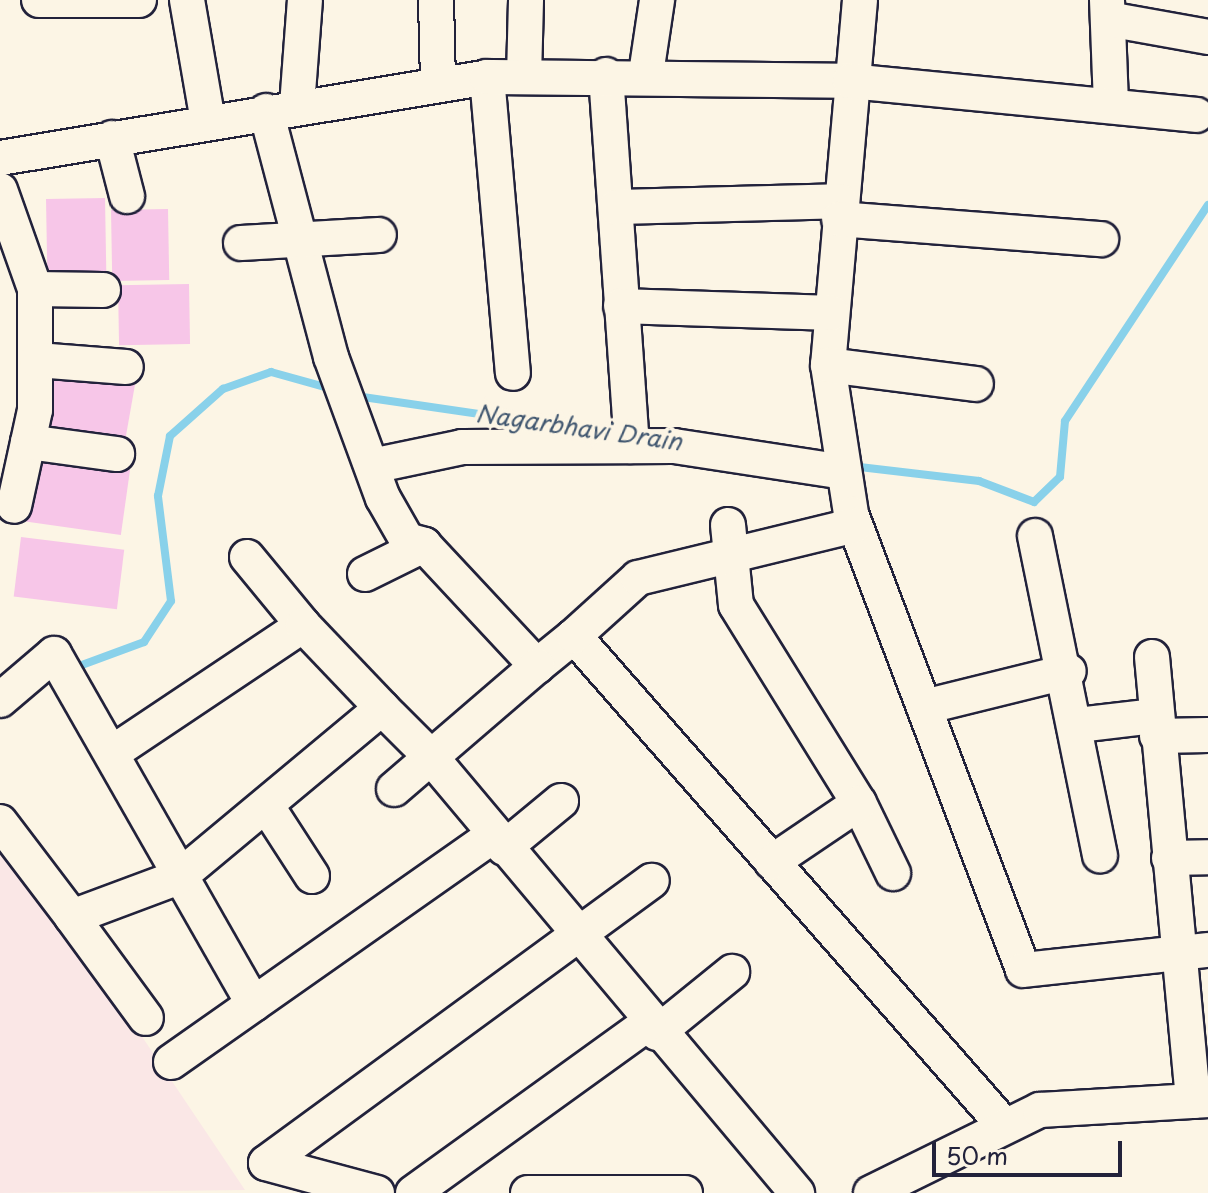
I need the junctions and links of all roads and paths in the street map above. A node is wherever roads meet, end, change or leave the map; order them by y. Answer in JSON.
{"nodes":[{"id":1,"x":41,"y":0,"type":"edge"},
{"id":2,"x":139,"y":0,"type":"edge"},
{"id":3,"x":187,"y":0,"type":"edge"},
{"id":4,"x":305,"y":0,"type":"edge"},
{"id":5,"x":436,"y":0,"type":"edge"},
{"id":6,"x":526,"y":0,"type":"edge"},
{"id":7,"x":657,"y":0,"type":"edge"},
{"id":8,"x":860,"y":0,"type":"edge"},
{"id":9,"x":1107,"y":10,"type":"edge"},
{"id":10,"x":1208,"y":37,"type":"edge"},
{"id":11,"x":646,"y":74,"type":"junction"},
{"id":12,"x":606,"y":75,"type":"junction"},
{"id":13,"x":487,"y":77,"type":"junction"},
{"id":14,"x":524,"y":77,"type":"junction"},
{"id":15,"x":850,"y":81,"type":"junction"},
{"id":16,"x":438,"y":82,"type":"junction"},
{"id":17,"x":1111,"y":104,"type":"junction"},
{"id":18,"x":281,"y":108,"type":"junction"},
{"id":19,"x":1196,"y":115,"type":"dead end"},
{"id":20,"x":208,"y":121,"type":"junction"},
{"id":21,"x":112,"y":138,"type":"junction"},
{"id":22,"x":0,"y":158,"type":"edge"},
{"id":23,"x":0,"y":190,"type":"edge"},
{"id":24,"x":127,"y":196,"type":"dead end"},
{"id":25,"x":616,"y":207,"type":"junction"},
{"id":26,"x":840,"y":210,"type":"junction"},
{"id":27,"x":379,"y":235,"type":"dead end"},
{"id":28,"x":300,"y":239,"type":"junction"},
{"id":29,"x":1101,"y":239,"type":"dead end"},
{"id":30,"x":241,"y":243,"type":"dead end"},
{"id":31,"x":35,"y":289,"type":"junction"},
{"id":32,"x":103,"y":290,"type":"dead end"},
{"id":33,"x":621,"y":306,"type":"junction"},
{"id":34,"x":832,"y":313,"type":"junction"},
{"id":35,"x":37,"y":360,"type":"junction"},
{"id":36,"x":828,"y":365,"type":"junction"},
{"id":37,"x":126,"y":367,"type":"dead end"},
{"id":38,"x":513,"y":373,"type":"dead end"},
{"id":39,"x":976,"y":384,"type":"dead end"},
{"id":40,"x":632,"y":438,"type":"junction"},
{"id":41,"x":28,"y":442,"type":"junction"},
{"id":42,"x":117,"y":454,"type":"dead end"},
{"id":43,"x":372,"y":466,"type":"junction"},
{"id":44,"x":844,"y":472,"type":"junction"},
{"id":45,"x":14,"y":506,"type":"dead end"},
{"id":46,"x":853,"y":520,"type":"junction"},
{"id":47,"x":728,"y":525,"type":"dead end"},
{"id":48,"x":1035,"y":536,"type":"dead end"},
{"id":49,"x":424,"y":545,"type":"junction"},
{"id":50,"x":247,"y":557,"type":"dead end"},
{"id":51,"x":728,"y":559,"type":"junction"},
{"id":52,"x":365,"y":574,"type":"dead end"},
{"id":53,"x":303,"y":625,"type":"junction"},
{"id":54,"x":574,"y":636,"type":"junction"},
{"id":55,"x":1152,"y":657,"type":"dead end"},
{"id":56,"x":537,"y":666,"type":"junction"},
{"id":57,"x":1069,"y":671,"type":"junction"},
{"id":58,"x":0,"y":700,"type":"edge"},
{"id":59,"x":924,"y":707,"type":"junction"},
{"id":60,"x":382,"y":708,"type":"junction"},
{"id":61,"x":1078,"y":725,"type":"junction"},
{"id":62,"x":1156,"y":726,"type":"junction"},
{"id":63,"x":1208,"y":735,"type":"edge"},
{"id":64,"x":112,"y":753,"type":"junction"},
{"id":65,"x":430,"y":756,"type":"junction"},
{"id":66,"x":394,"y":789,"type":"dead end"},
{"id":67,"x":561,"y":801,"type":"dead end"},
{"id":68,"x":859,"y":803,"type":"junction"},
{"id":69,"x":268,"y":808,"type":"junction"},
{"id":70,"x":0,"y":822,"type":"edge"},
{"id":71,"x":498,"y":842,"type":"junction"},
{"id":72,"x":1100,"y":855,"type":"dead end"},
{"id":73,"x":1208,"y":857,"type":"edge"},
{"id":74,"x":1169,"y":858,"type":"junction"},
{"id":75,"x":772,"y":862,"type":"junction"},
{"id":76,"x":893,"y":873,"type":"dead end"},
{"id":77,"x":312,"y":876,"type":"dead end"},
{"id":78,"x":179,"y":877,"type":"junction"},
{"id":79,"x":652,"y":881,"type":"dead end"},
{"id":80,"x":72,"y":917,"type":"junction"},
{"id":81,"x":576,"y":931,"type":"junction"},
{"id":82,"x":1193,"y":949,"type":"edge"},
{"id":83,"x":732,"y":972,"type":"dead end"},
{"id":84,"x":254,"y":1004,"type":"junction"},
{"id":85,"x":146,"y":1018,"type":"dead end"},
{"id":86,"x":653,"y":1028,"type":"junction"},
{"id":87,"x":171,"y":1062,"type":"dead end"},
{"id":88,"x":1200,"y":1101,"type":"edge"},
{"id":89,"x":1002,"y":1123,"type":"junction"},
{"id":90,"x":587,"y":1191,"type":"edge"},
{"id":91,"x":377,"y":1193,"type":"edge"},
{"id":92,"x":413,"y":1193,"type":"edge"},
{"id":93,"x":528,"y":1193,"type":"edge"},
{"id":94,"x":685,"y":1193,"type":"edge"},
{"id":95,"x":797,"y":1193,"type":"edge"},
{"id":96,"x":871,"y":1193,"type":"edge"}],
"edges":[{"from":1,"to":2,"type":"street"},
{"from":3,"to":20,"type":"street"},
{"from":4,"to":18,"type":"street"},
{"from":5,"to":16,"type":"street"},
{"from":6,"to":14,"type":"street"},
{"from":7,"to":11,"type":"street"},
{"from":8,"to":15,"type":"street"},
{"from":9,"to":10,"type":"street"},
{"from":9,"to":17,"type":"street"},
{"from":11,"to":12,"type":"street"},
{"from":11,"to":15,"type":"street"},
{"from":12,"to":14,"type":"street"},
{"from":12,"to":25,"type":"street"},
{"from":13,"to":14,"type":"street"},
{"from":13,"to":16,"type":"street"},
{"from":13,"to":38,"type":"street"},
{"from":15,"to":17,"type":"street"},
{"from":15,"to":26,"type":"street"},
{"from":16,"to":18,"type":"street"},
{"from":17,"to":19,"type":"street"},
{"from":18,"to":20,"type":"street"},
{"from":18,"to":28,"type":"street"},
{"from":20,"to":21,"type":"street"},
{"from":21,"to":22,"type":"street"},
{"from":21,"to":24,"type":"street"},
{"from":23,"to":31,"type":"street"},
{"from":25,"to":26,"type":"street"},
{"from":25,"to":33,"type":"street"},
{"from":26,"to":29,"type":"street"},
{"from":26,"to":34,"type":"street"},
{"from":27,"to":28,"type":"street"},
{"from":28,"to":30,"type":"street"},
{"from":28,"to":43,"type":"street"},
{"from":31,"to":32,"type":"street"},
{"from":31,"to":35,"type":"street"},
{"from":33,"to":34,"type":"street"},
{"from":33,"to":40,"type":"street"},
{"from":34,"to":36,"type":"street"},
{"from":35,"to":37,"type":"street"},
{"from":35,"to":41,"type":"street"},
{"from":36,"to":39,"type":"street"},
{"from":36,"to":44,"type":"street"},
{"from":40,"to":43,"type":"street"},
{"from":40,"to":44,"type":"street"},
{"from":41,"to":42,"type":"street"},
{"from":41,"to":45,"type":"street"},
{"from":43,"to":49,"type":"street"},
{"from":44,"to":46,"type":"street"},
{"from":46,"to":51,"type":"street"},
{"from":46,"to":59,"type":"street"},
{"from":47,"to":51,"type":"street"},
{"from":48,"to":57,"type":"street"},
{"from":49,"to":52,"type":"street"},
{"from":49,"to":56,"type":"street"},
{"from":50,"to":53,"type":"street"},
{"from":51,"to":54,"type":"street"},
{"from":51,"to":68,"type":"street"},
{"from":53,"to":60,"type":"street"},
{"from":53,"to":64,"type":"street"},
{"from":54,"to":56,"type":"street"},
{"from":54,"to":75,"type":"street"},
{"from":55,"to":62,"type":"street"},
{"from":56,"to":65,"type":"street"},
{"from":57,"to":59,"type":"street"},
{"from":57,"to":61,"type":"street"},
{"from":58,"to":64,"type":"street"},
{"from":59,"to":82,"type":"street"},
{"from":60,"to":65,"type":"street"},
{"from":60,"to":69,"type":"street"},
{"from":61,"to":62,"type":"street"},
{"from":61,"to":72,"type":"street"},
{"from":62,"to":63,"type":"street"},
{"from":62,"to":74,"type":"street"},
{"from":64,"to":78,"type":"street"},
{"from":65,"to":66,"type":"street"},
{"from":65,"to":71,"type":"street"},
{"from":67,"to":71,"type":"street"},
{"from":68,"to":75,"type":"street"},
{"from":68,"to":76,"type":"street"},
{"from":69,"to":77,"type":"street"},
{"from":69,"to":78,"type":"street"},
{"from":70,"to":80,"type":"street"},
{"from":71,"to":81,"type":"street"},
{"from":71,"to":84,"type":"street"},
{"from":73,"to":74,"type":"street"},
{"from":74,"to":82,"type":"street"},
{"from":75,"to":89,"type":"street"},
{"from":78,"to":80,"type":"street"},
{"from":78,"to":84,"type":"street"},
{"from":79,"to":81,"type":"street"},
{"from":80,"to":85,"type":"street"},
{"from":81,"to":86,"type":"street"},
{"from":81,"to":91,"type":"street"},
{"from":82,"to":88,"type":"street"},
{"from":83,"to":86,"type":"street"},
{"from":84,"to":87,"type":"street"},
{"from":86,"to":92,"type":"street"},
{"from":86,"to":95,"type":"street"},
{"from":88,"to":89,"type":"street"},
{"from":89,"to":96,"type":"street"},
{"from":90,"to":93,"type":"street"},
{"from":90,"to":94,"type":"street"}]}
